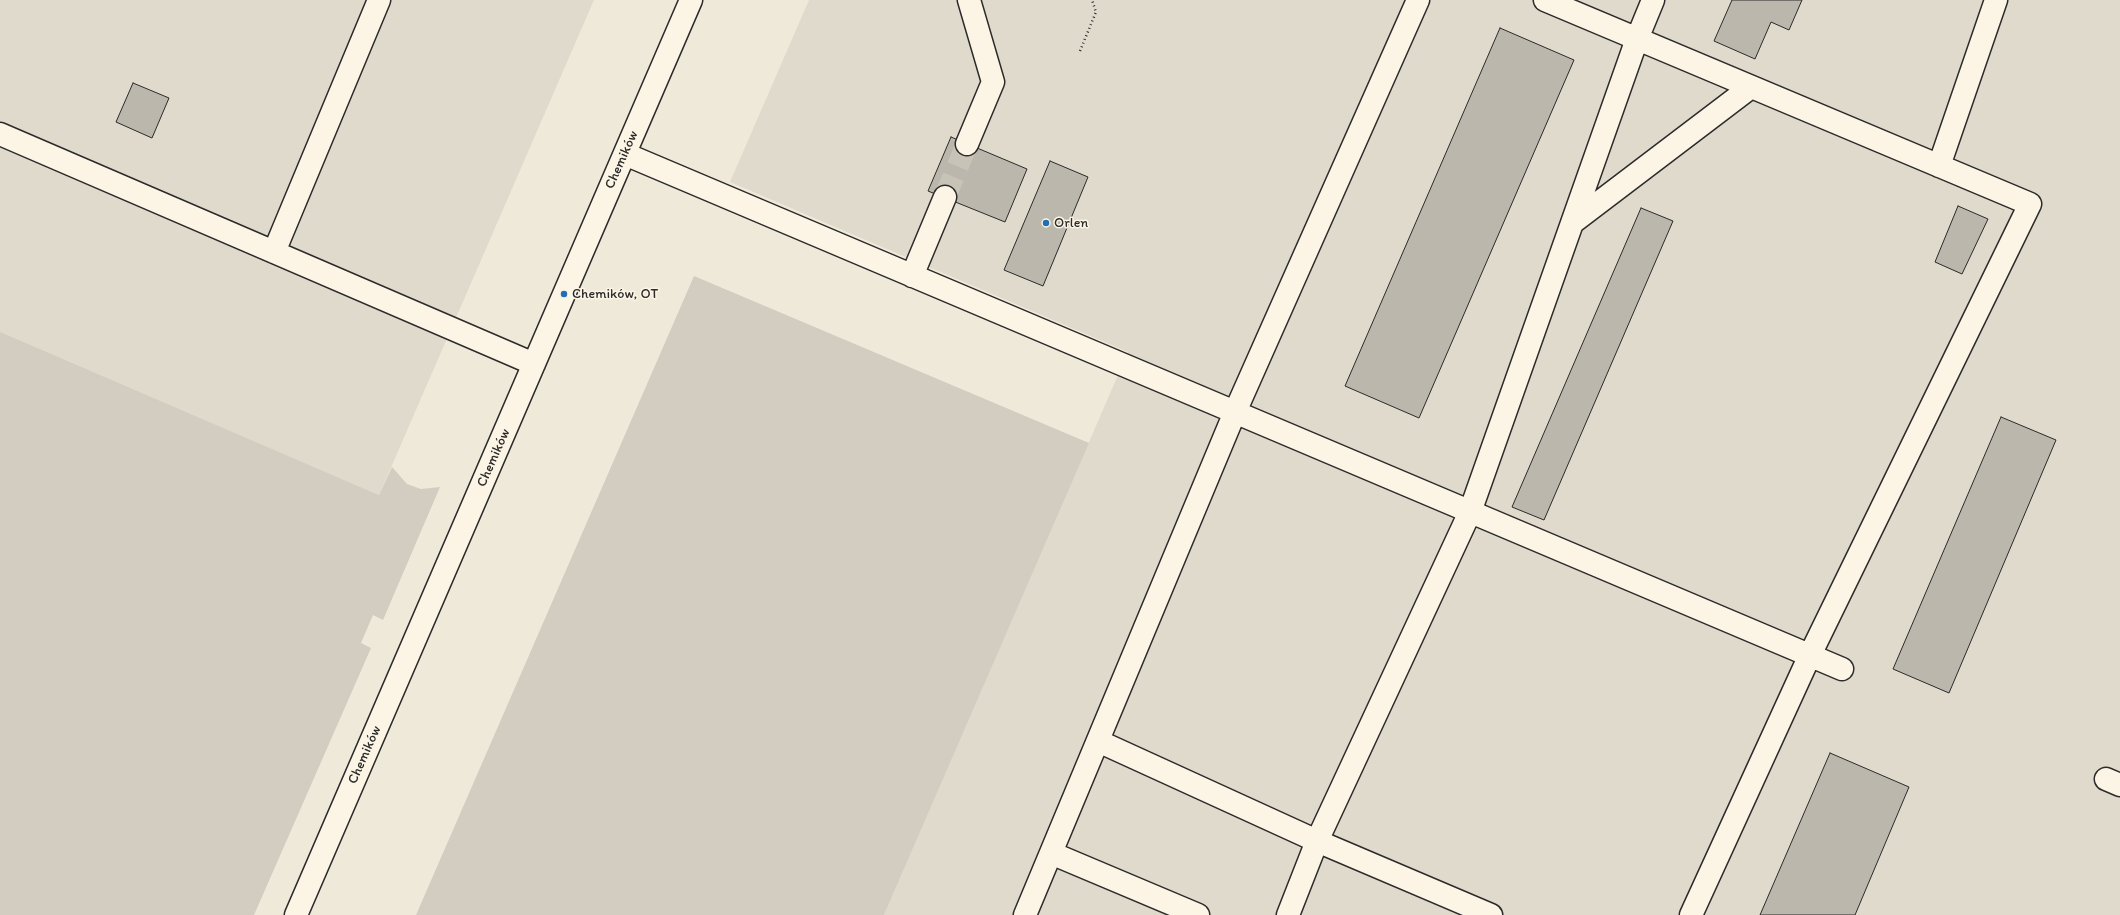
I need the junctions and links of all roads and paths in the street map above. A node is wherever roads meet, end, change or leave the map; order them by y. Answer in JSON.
{"nodes":[{"id":1,"x":379,"y":0,"type":"edge"},
{"id":2,"x":691,"y":0,"type":"edge"},
{"id":3,"x":969,"y":0,"type":"edge"},
{"id":4,"x":1092,"y":0,"type":"edge"},
{"id":5,"x":1418,"y":0,"type":"edge"},
{"id":6,"x":1545,"y":0,"type":"edge"},
{"id":7,"x":1653,"y":0,"type":"edge"},
{"id":8,"x":1996,"y":0,"type":"edge"},
{"id":9,"x":1637,"y":39,"type":"junction"},
{"id":10,"x":1080,"y":51,"type":"dead end"},
{"id":11,"x":1751,"y":87,"type":"junction"},
{"id":12,"x":0,"y":134,"type":"edge"},
{"id":13,"x":967,"y":144,"type":"tunnel mouth"},
{"id":14,"x":625,"y":154,"type":"junction"},
{"id":15,"x":1939,"y":166,"type":"junction"},
{"id":16,"x":945,"y":197,"type":"tunnel mouth"},
{"id":17,"x":1572,"y":222,"type":"junction"},
{"id":18,"x":274,"y":252,"type":"junction"},
{"id":19,"x":912,"y":276,"type":"junction"},
{"id":20,"x":534,"y":364,"type":"junction"},
{"id":21,"x":1236,"y":412,"type":"junction"},
{"id":22,"x":1470,"y":512,"type":"junction"},
{"id":23,"x":1810,"y":655,"type":"junction"},
{"id":24,"x":1842,"y":669,"type":"dead end"},
{"id":25,"x":1098,"y":741,"type":"junction"},
{"id":26,"x":1317,"y":841,"type":"junction"},
{"id":27,"x":1051,"y":853,"type":"junction"},
{"id":28,"x":296,"y":915,"type":"edge"},
{"id":29,"x":1025,"y":915,"type":"edge"},
{"id":30,"x":1198,"y":915,"type":"edge"},
{"id":31,"x":1288,"y":915,"type":"edge"},
{"id":32,"x":1492,"y":915,"type":"edge"},
{"id":33,"x":1691,"y":915,"type":"edge"}],
"edges":[{"from":1,"to":18,"type":"street"},
{"from":2,"to":14,"type":"street","name":"Chemików"},
{"from":3,"to":13,"type":"street"},
{"from":4,"to":10,"type":"path"},
{"from":5,"to":21,"type":"street"},
{"from":6,"to":9,"type":"street"},
{"from":7,"to":9,"type":"street"},
{"from":8,"to":15,"type":"street"},
{"from":9,"to":11,"type":"street"},
{"from":9,"to":17,"type":"street"},
{"from":11,"to":15,"type":"street"},
{"from":11,"to":17,"type":"street"},
{"from":12,"to":18,"type":"street"},
{"from":14,"to":19,"type":"street"},
{"from":14,"to":20,"type":"street","name":"Chemików"},
{"from":15,"to":23,"type":"street"},
{"from":16,"to":19,"type":"street"},
{"from":17,"to":22,"type":"street"},
{"from":18,"to":20,"type":"street"},
{"from":19,"to":21,"type":"street"},
{"from":20,"to":28,"type":"street","name":"Chemików"},
{"from":21,"to":22,"type":"street"},
{"from":21,"to":25,"type":"street"},
{"from":22,"to":23,"type":"street"},
{"from":22,"to":26,"type":"street"},
{"from":23,"to":24,"type":"street"},
{"from":23,"to":33,"type":"street"},
{"from":25,"to":26,"type":"street"},
{"from":25,"to":27,"type":"street"},
{"from":26,"to":31,"type":"street"},
{"from":26,"to":32,"type":"street"},
{"from":27,"to":29,"type":"street"},
{"from":27,"to":30,"type":"street"}]}
